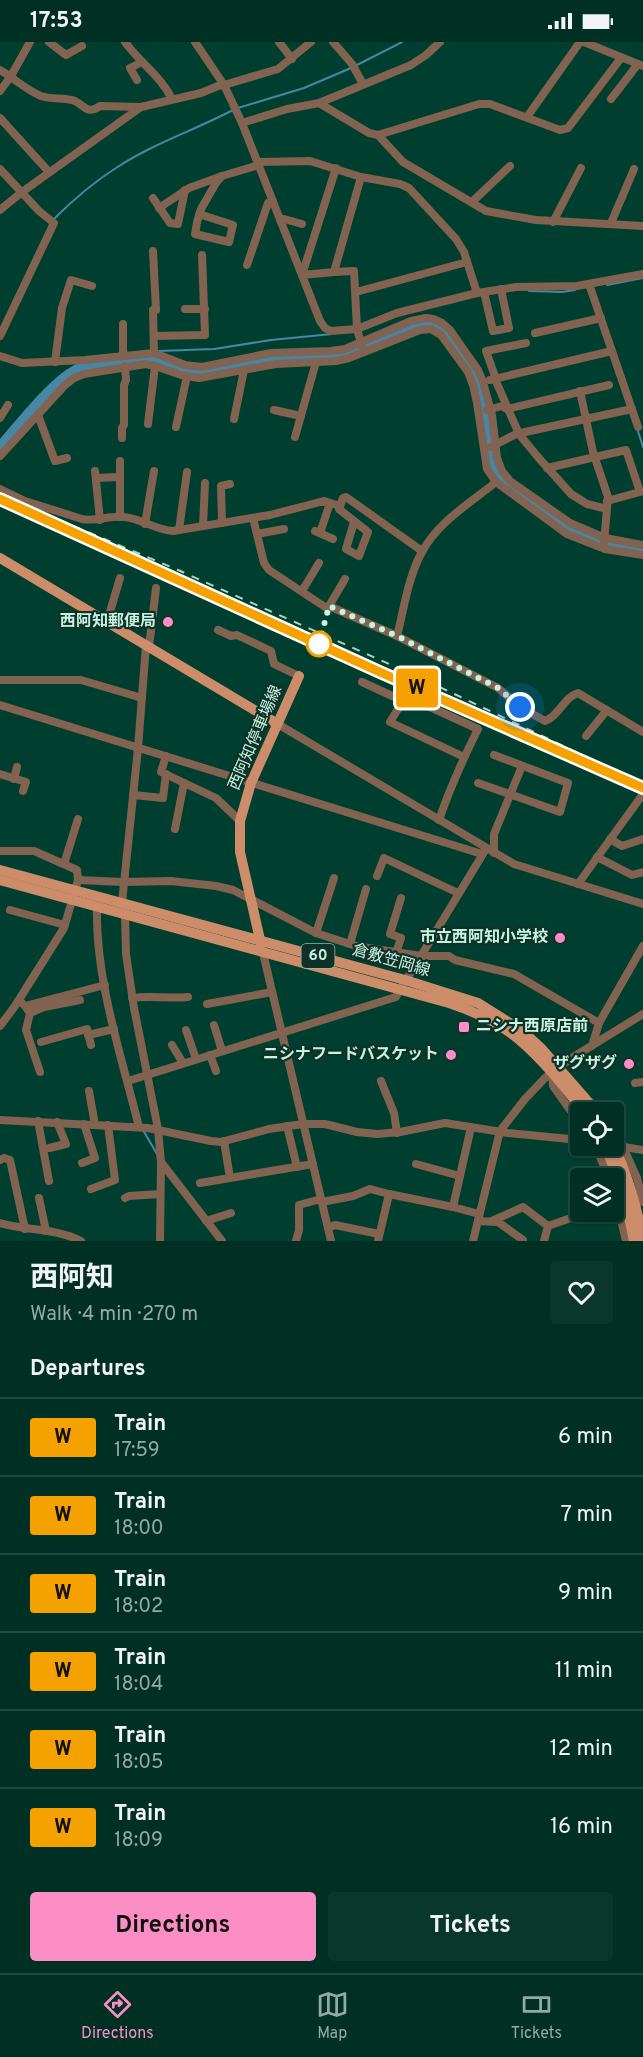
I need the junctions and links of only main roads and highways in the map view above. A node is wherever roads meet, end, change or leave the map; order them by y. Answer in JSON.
{"nodes":[{"id":1,"x":0,"y":558,"type":"edge"},
{"id":2,"x":299,"y":676,"type":"road end"},
{"id":3,"x":276,"y":723,"type":"junction"},
{"id":4,"x":0,"y":870,"type":"edge"},
{"id":5,"x":0,"y":880,"type":"edge"},
{"id":6,"x":75,"y":890,"type":"junction"},
{"id":7,"x":123,"y":909,"type":"junction"},
{"id":8,"x":259,"y":940,"type":"junction"},
{"id":9,"x":263,"y":953,"type":"junction"},
{"id":10,"x":402,"y":985,"type":"junction"},
{"id":11,"x":555,"y":1070,"type":"junction"},
{"id":12,"x":577,"y":1102,"type":"edge"},
{"id":13,"x":588,"y":1102,"type":"edge"},
{"id":14,"x":621,"y":1156,"type":"edge"},
{"id":15,"x":624,"y":1180,"type":"edge"},
{"id":16,"x":624,"y":1193,"type":"edge"},
{"id":17,"x":624,"y":1195,"type":"edge"},
{"id":18,"x":634,"y":1241,"type":"edge"},
{"id":19,"x":642,"y":1241,"type":"edge"}],
"edges":[{"from":1,"to":3,"type":"main road"},
{"from":2,"to":3,"type":"main road","name":"西阿知停車場線"},
{"from":3,"to":8,"type":"main road","name":"西阿知停車場線"},
{"from":4,"to":6,"type":"main road","name":"倉敷笠岡線","number":"60"},
{"from":5,"to":6,"type":"main road","name":"倉敷笠岡線","number":"60"},
{"from":6,"to":7,"type":"main road","name":"倉敷笠岡線","number":"60"},
{"from":6,"to":7,"type":"main road","name":"倉敷笠岡線","number":"60"},
{"from":7,"to":8,"type":"main road","name":"倉敷笠岡線","number":"60"},
{"from":7,"to":9,"type":"main road","name":"倉敷笠岡線","number":"60"},
{"from":8,"to":9,"type":"main road","name":"西阿知停車場線"},
{"from":8,"to":10,"type":"main road","name":"倉敷笠岡線","number":"60"},
{"from":9,"to":10,"type":"main road","name":"倉敷笠岡線","number":"60"},
{"from":10,"to":11,"type":"main road","name":"倉敷笠岡線","number":"60"},
{"from":11,"to":12,"type":"main road","name":"倉敷笠岡線","number":"60"},
{"from":11,"to":13,"type":"main road","name":"倉敷笠岡線","number":"60"},
{"from":14,"to":15,"type":"main road"},
{"from":16,"to":19,"type":"main road"},
{"from":17,"to":18,"type":"main road"}]}
